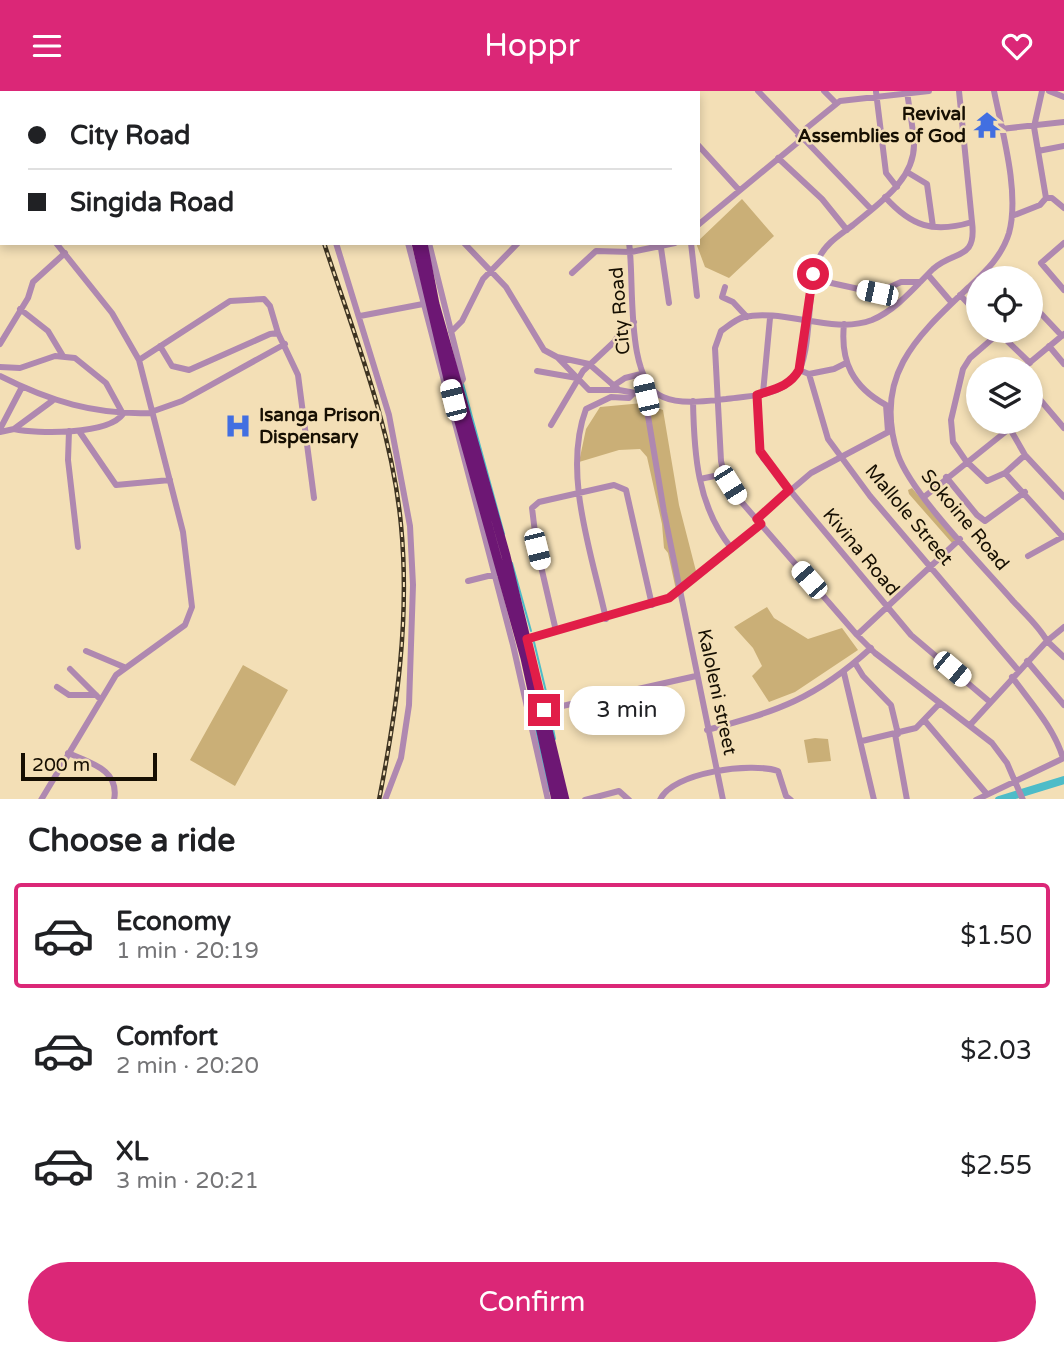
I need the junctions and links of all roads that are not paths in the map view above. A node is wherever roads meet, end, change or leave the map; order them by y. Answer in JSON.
{"nodes":[{"id":1,"x":758,"y":91,"type":"edge"},
{"id":2,"x":824,"y":91,"type":"edge"},
{"id":3,"x":929,"y":91,"type":"edge"},
{"id":4,"x":959,"y":91,"type":"edge"},
{"id":5,"x":994,"y":91,"type":"edge"},
{"id":6,"x":1042,"y":91,"type":"edge"},
{"id":7,"x":1049,"y":91,"type":"edge"},
{"id":8,"x":907,"y":92,"type":"edge"},
{"id":9,"x":876,"y":93,"type":"edge"},
{"id":10,"x":1064,"y":97,"type":"edge"},
{"id":11,"x":835,"y":102,"type":"junction"},
{"id":12,"x":1064,"y":123,"type":"edge"},
{"id":13,"x":1034,"y":127,"type":"junction"},
{"id":14,"x":1001,"y":129,"type":"junction"},
{"id":15,"x":800,"y":137,"type":"junction"},
{"id":16,"x":1064,"y":146,"type":"edge"},
{"id":17,"x":700,"y":147,"type":"edge"},
{"id":18,"x":1038,"y":151,"type":"junction"},
{"id":19,"x":778,"y":158,"type":"junction"},
{"id":20,"x":907,"y":173,"type":"junction"},
{"id":21,"x":897,"y":187,"type":"junction"},
{"id":22,"x":739,"y":190,"type":"junction"},
{"id":23,"x":885,"y":197,"type":"junction"},
{"id":24,"x":1046,"y":198,"type":"junction"},
{"id":25,"x":1064,"y":208,"type":"edge"},
{"id":26,"x":871,"y":209,"type":"junction"},
{"id":27,"x":1012,"y":216,"type":"junction"},
{"id":28,"x":700,"y":222,"type":"edge"},
{"id":29,"x":972,"y":222,"type":"junction"},
{"id":30,"x":933,"y":227,"type":"junction"},
{"id":31,"x":847,"y":230,"type":"junction"},
{"id":32,"x":1064,"y":243,"type":"edge"},
{"id":33,"x":58,"y":245,"type":"edge"},
{"id":34,"x":337,"y":245,"type":"edge"},
{"id":35,"x":409,"y":245,"type":"edge"},
{"id":36,"x":416,"y":245,"type":"edge"},
{"id":37,"x":423,"y":245,"type":"edge"},
{"id":38,"x":429,"y":245,"type":"edge"},
{"id":39,"x":466,"y":245,"type":"edge"},
{"id":40,"x":475,"y":245,"type":"edge"},
{"id":41,"x":517,"y":245,"type":"edge"},
{"id":42,"x":594,"y":245,"type":"edge"},
{"id":43,"x":629,"y":245,"type":"edge"},
{"id":44,"x":669,"y":245,"type":"edge"},
{"id":45,"x":691,"y":245,"type":"edge"},
{"id":46,"x":661,"y":248,"type":"junction"},
{"id":47,"x":469,"y":249,"type":"junction"},
{"id":48,"x":596,"y":251,"type":"junction"},
{"id":49,"x":631,"y":252,"type":"junction"},
{"id":50,"x":65,"y":253,"type":"junction"},
{"id":51,"x":990,"y":266,"type":"edge"},
{"id":52,"x":489,"y":273,"type":"junction"},
{"id":53,"x":572,"y":273,"type":"dead end"},
{"id":54,"x":929,"y":276,"type":"junction"},
{"id":55,"x":813,"y":279,"type":"junction"},
{"id":56,"x":920,"y":282,"type":"junction"},
{"id":57,"x":725,"y":287,"type":"dead end"},
{"id":58,"x":966,"y":289,"type":"edge"},
{"id":59,"x":1064,"y":290,"type":"edge"},
{"id":60,"x":960,"y":295,"type":"junction"},
{"id":61,"x":698,"y":296,"type":"dead end"},
{"id":62,"x":966,"y":301,"type":"edge"},
{"id":63,"x":669,"y":303,"type":"dead end"},
{"id":64,"x":952,"y":303,"type":"junction"},
{"id":65,"x":425,"y":304,"type":"junction"},
{"id":66,"x":20,"y":309,"type":"junction"},
{"id":67,"x":1043,"y":315,"type":"edge"},
{"id":68,"x":360,"y":316,"type":"junction"},
{"id":69,"x":747,"y":317,"type":"junction"},
{"id":70,"x":769,"y":318,"type":"junction"},
{"id":71,"x":808,"y":320,"type":"junction"},
{"id":72,"x":634,"y":322,"type":"junction"},
{"id":73,"x":844,"y":324,"type":"junction"},
{"id":74,"x":278,"y":333,"type":"junction"},
{"id":75,"x":451,"y":333,"type":"junction"},
{"id":76,"x":1063,"y":335,"type":"edge"},
{"id":77,"x":986,"y":343,"type":"edge"},
{"id":78,"x":1006,"y":343,"type":"edge"},
{"id":79,"x":0,"y":344,"type":"edge"},
{"id":80,"x":285,"y":344,"type":"junction"},
{"id":81,"x":160,"y":346,"type":"junction"},
{"id":82,"x":1049,"y":346,"type":"junction"},
{"id":83,"x":63,"y":356,"type":"junction"},
{"id":84,"x":557,"y":357,"type":"junction"},
{"id":85,"x":1017,"y":357,"type":"edge"},
{"id":86,"x":1036,"y":357,"type":"edge"},
{"id":87,"x":139,"y":359,"type":"junction"},
{"id":88,"x":846,"y":363,"type":"junction"},
{"id":89,"x":589,"y":364,"type":"junction"},
{"id":90,"x":1064,"y":364,"type":"edge"},
{"id":91,"x":0,"y":367,"type":"edge"},
{"id":92,"x":799,"y":370,"type":"junction"},
{"id":93,"x":537,"y":371,"type":"dead end"},
{"id":94,"x":641,"y":374,"type":"junction"},
{"id":95,"x":808,"y":374,"type":"junction"},
{"id":96,"x":0,"y":376,"type":"edge"},
{"id":97,"x":577,"y":378,"type":"junction"},
{"id":98,"x":459,"y":384,"type":"junction"},
{"id":99,"x":22,"y":387,"type":"junction"},
{"id":100,"x":616,"y":388,"type":"junction"},
{"id":101,"x":633,"y":394,"type":"junction"},
{"id":102,"x":760,"y":394,"type":"junction"},
{"id":103,"x":646,"y":395,"type":"junction"},
{"id":104,"x":717,"y":400,"type":"junction"},
{"id":105,"x":52,"y":401,"type":"junction"},
{"id":106,"x":693,"y":401,"type":"junction"},
{"id":107,"x":1043,"y":403,"type":"edge"},
{"id":108,"x":151,"y":412,"type":"junction"},
{"id":109,"x":123,"y":414,"type":"junction"},
{"id":110,"x":551,"y":425,"type":"dead end"},
{"id":111,"x":1064,"y":428,"type":"edge"},
{"id":112,"x":14,"y":429,"type":"junction"},
{"id":113,"x":0,"y":430,"type":"edge"},
{"id":114,"x":69,"y":431,"type":"junction"},
{"id":115,"x":79,"y":431,"type":"junction"},
{"id":116,"x":890,"y":431,"type":"junction"},
{"id":117,"x":998,"y":434,"type":"edge"},
{"id":118,"x":1012,"y":434,"type":"edge"},
{"id":119,"x":1025,"y":455,"type":"junction"},
{"id":120,"x":843,"y":457,"type":"junction"},
{"id":121,"x":966,"y":461,"type":"junction"},
{"id":122,"x":1005,"y":473,"type":"junction"},
{"id":123,"x":723,"y":474,"type":"junction"},
{"id":124,"x":946,"y":477,"type":"junction"},
{"id":125,"x":699,"y":479,"type":"junction"},
{"id":126,"x":170,"y":480,"type":"junction"},
{"id":127,"x":789,"y":490,"type":"junction"},
{"id":128,"x":1025,"y":492,"type":"junction"},
{"id":129,"x":579,"y":493,"type":"junction"},
{"id":130,"x":924,"y":497,"type":"junction"},
{"id":131,"x":1064,"y":497,"type":"edge"},
{"id":132,"x":314,"y":498,"type":"dead end"},
{"id":133,"x":759,"y":522,"type":"junction"},
{"id":134,"x":1063,"y":536,"type":"edge"},
{"id":135,"x":960,"y":539,"type":"junction"},
{"id":136,"x":78,"y":547,"type":"dead end"},
{"id":137,"x":732,"y":549,"type":"junction"},
{"id":138,"x":1028,"y":556,"type":"dead end"},
{"id":139,"x":932,"y":566,"type":"junction"},
{"id":140,"x":498,"y":574,"type":"junction"},
{"id":141,"x":468,"y":580,"type":"dead end"},
{"id":142,"x":682,"y":590,"type":"junction"},
{"id":143,"x":652,"y":605,"type":"junction"},
{"id":144,"x":886,"y":607,"type":"junction"},
{"id":145,"x":606,"y":619,"type":"junction"},
{"id":146,"x":1064,"y":627,"type":"edge"},
{"id":147,"x":556,"y":631,"type":"junction"},
{"id":148,"x":857,"y":635,"type":"junction"},
{"id":149,"x":527,"y":639,"type":"junction"},
{"id":150,"x":1047,"y":641,"type":"junction"},
{"id":151,"x":871,"y":649,"type":"junction"},
{"id":152,"x":86,"y":651,"type":"dead end"},
{"id":153,"x":1064,"y":657,"type":"edge"},
{"id":154,"x":1027,"y":661,"type":"junction"},
{"id":155,"x":855,"y":663,"type":"junction"},
{"id":156,"x":124,"y":667,"type":"junction"},
{"id":157,"x":70,"y":669,"type":"dead end"},
{"id":158,"x":1018,"y":670,"type":"junction"},
{"id":159,"x":844,"y":673,"type":"junction"},
{"id":160,"x":696,"y":676,"type":"junction"},
{"id":161,"x":1012,"y":677,"type":"junction"},
{"id":162,"x":57,"y":687,"type":"dead end"},
{"id":163,"x":98,"y":697,"type":"junction"},
{"id":164,"x":990,"y":702,"type":"junction"},
{"id":165,"x":940,"y":703,"type":"junction"},
{"id":166,"x":1064,"y":705,"type":"edge"},
{"id":167,"x":540,"y":711,"type":"junction"},
{"id":168,"x":925,"y":721,"type":"junction"},
{"id":169,"x":970,"y":725,"type":"junction"},
{"id":170,"x":707,"y":730,"type":"junction"},
{"id":171,"x":896,"y":734,"type":"junction"},
{"id":172,"x":862,"y":741,"type":"junction"},
{"id":173,"x":68,"y":753,"type":"junction"},
{"id":174,"x":1063,"y":758,"type":"edge"},
{"id":175,"x":718,"y":772,"type":"junction"},
{"id":176,"x":1019,"y":785,"type":"junction"},
{"id":177,"x":986,"y":793,"type":"junction"},
{"id":178,"x":42,"y":799,"type":"edge"},
{"id":179,"x":114,"y":799,"type":"edge"},
{"id":180,"x":385,"y":799,"type":"edge"},
{"id":181,"x":548,"y":799,"type":"edge"},
{"id":182,"x":556,"y":799,"type":"edge"},
{"id":183,"x":565,"y":799,"type":"edge"},
{"id":184,"x":589,"y":799,"type":"edge"},
{"id":185,"x":628,"y":799,"type":"edge"},
{"id":186,"x":660,"y":799,"type":"edge"},
{"id":187,"x":723,"y":799,"type":"edge"},
{"id":188,"x":790,"y":799,"type":"edge"},
{"id":189,"x":874,"y":799,"type":"edge"},
{"id":190,"x":907,"y":799,"type":"edge"},
{"id":191,"x":977,"y":799,"type":"edge"},
{"id":192,"x":1023,"y":799,"type":"edge"}],
"edges":[{"from":1,"to":15,"type":"street"},
{"from":2,"to":11,"type":"street"},
{"from":3,"to":8,"type":"street"},
{"from":4,"to":29,"type":"street"},
{"from":5,"to":14,"type":"street","name":"Sokoine Road"},
{"from":6,"to":13,"type":"street"},
{"from":7,"to":10,"type":"street"},
{"from":8,"to":9,"type":"street"},
{"from":8,"to":20,"type":"street"},
{"from":9,"to":11,"type":"street"},
{"from":9,"to":21,"type":"street"},
{"from":11,"to":15,"type":"street"},
{"from":12,"to":13,"type":"street"},
{"from":13,"to":14,"type":"street"},
{"from":13,"to":18,"type":"street"},
{"from":14,"to":27,"type":"street","name":"Sokoine Road"},
{"from":15,"to":19,"type":"street"},
{"from":15,"to":26,"type":"street"},
{"from":16,"to":18,"type":"street"},
{"from":17,"to":22,"type":"street"},
{"from":18,"to":24,"type":"street"},
{"from":19,"to":22,"type":"street"},
{"from":19,"to":31,"type":"street"},
{"from":20,"to":21,"type":"street"},
{"from":20,"to":30,"type":"street"},
{"from":21,"to":23,"type":"street"},
{"from":22,"to":28,"type":"street"},
{"from":23,"to":26,"type":"street"},
{"from":23,"to":30,"type":"street"},
{"from":24,"to":25,"type":"street"},
{"from":24,"to":27,"type":"street"},
{"from":26,"to":31,"type":"street"},
{"from":27,"to":51,"type":"street","name":"Sokoine Road"},
{"from":29,"to":30,"type":"street"},
{"from":29,"to":54,"type":"street"},
{"from":31,"to":55,"type":"street"},
{"from":32,"to":59,"type":"street"},
{"from":33,"to":50,"type":"street"},
{"from":34,"to":68,"type":"street"},
{"from":35,"to":65,"type":"street"},
{"from":36,"to":65,"type":"highway"},
{"from":37,"to":98,"type":"highway"},
{"from":38,"to":75,"type":"street"},
{"from":39,"to":47,"type":"street"},
{"from":40,"to":47,"type":"street"},
{"from":41,"to":52,"type":"street"},
{"from":42,"to":48,"type":"street"},
{"from":43,"to":49,"type":"street","name":"City Road"},
{"from":44,"to":46,"type":"street"},
{"from":45,"to":61,"type":"street"},
{"from":46,"to":49,"type":"street"},
{"from":46,"to":63,"type":"street"},
{"from":47,"to":52,"type":"street"},
{"from":48,"to":49,"type":"street"},
{"from":48,"to":53,"type":"street"},
{"from":49,"to":72,"type":"street","name":"City Road"},
{"from":50,"to":66,"type":"street"},
{"from":50,"to":87,"type":"street"},
{"from":52,"to":75,"type":"street"},
{"from":52,"to":84,"type":"street"},
{"from":54,"to":56,"type":"street"},
{"from":54,"to":64,"type":"street"},
{"from":55,"to":56,"type":"street"},
{"from":55,"to":71,"type":"street"},
{"from":56,"to":73,"type":"street"},
{"from":57,"to":69,"type":"street"},
{"from":58,"to":60,"type":"street","name":"Sokoine Road"},
{"from":60,"to":62,"type":"street"},
{"from":60,"to":64,"type":"street","name":"Sokoine Road"},
{"from":64,"to":116,"type":"street","name":"Sokoine Road"},
{"from":65,"to":68,"type":"street"},
{"from":65,"to":140,"type":"highway"},
{"from":66,"to":79,"type":"street"},
{"from":66,"to":83,"type":"street"},
{"from":67,"to":76,"type":"street"},
{"from":68,"to":180,"type":"street"},
{"from":69,"to":70,"type":"street"},
{"from":69,"to":104,"type":"street"},
{"from":70,"to":71,"type":"street"},
{"from":70,"to":102,"type":"street","name":"Kivina Road"},
{"from":71,"to":73,"type":"street"},
{"from":71,"to":92,"type":"street"},
{"from":72,"to":89,"type":"street"},
{"from":72,"to":94,"type":"street","name":"City Road"},
{"from":73,"to":88,"type":"street"},
{"from":74,"to":80,"type":"street"},
{"from":74,"to":81,"type":"street"},
{"from":74,"to":81,"type":"street"},
{"from":75,"to":98,"type":"street"},
{"from":76,"to":82,"type":"street"},
{"from":77,"to":121,"type":"street"},
{"from":78,"to":85,"type":"street"},
{"from":80,"to":108,"type":"street"},
{"from":80,"to":132,"type":"street"},
{"from":81,"to":87,"type":"street"},
{"from":82,"to":86,"type":"street"},
{"from":82,"to":90,"type":"street"},
{"from":83,"to":91,"type":"street"},
{"from":83,"to":109,"type":"street"},
{"from":84,"to":89,"type":"street"},
{"from":84,"to":97,"type":"street"},
{"from":87,"to":108,"type":"street"},
{"from":88,"to":95,"type":"street"},
{"from":88,"to":116,"type":"street"},
{"from":89,"to":97,"type":"street"},
{"from":89,"to":100,"type":"street"},
{"from":92,"to":95,"type":"street"},
{"from":92,"to":102,"type":"street","name":"City Road"},
{"from":93,"to":97,"type":"street"},
{"from":94,"to":100,"type":"street"},
{"from":94,"to":103,"type":"street","name":"Kaloleni street"},
{"from":94,"to":106,"type":"street","name":"City Road"},
{"from":95,"to":120,"type":"street","name":"Mallole Street"},
{"from":96,"to":99,"type":"street"},
{"from":97,"to":100,"type":"street"},
{"from":97,"to":110,"type":"street"},
{"from":98,"to":149,"type":"highway"},
{"from":99,"to":105,"type":"street"},
{"from":99,"to":113,"type":"street"},
{"from":100,"to":101,"type":"street"},
{"from":101,"to":103,"type":"street"},
{"from":101,"to":129,"type":"street"},
{"from":102,"to":104,"type":"street","name":"City Road"},
{"from":102,"to":127,"type":"street","name":"Kivina Road"},
{"from":103,"to":142,"type":"street","name":"Kaloleni street"},
{"from":104,"to":106,"type":"street","name":"City Road"},
{"from":104,"to":123,"type":"street"},
{"from":105,"to":109,"type":"street"},
{"from":105,"to":112,"type":"street"},
{"from":106,"to":125,"type":"street"},
{"from":107,"to":111,"type":"street"},
{"from":108,"to":109,"type":"street"},
{"from":108,"to":126,"type":"street"},
{"from":109,"to":115,"type":"street"},
{"from":112,"to":113,"type":"street"},
{"from":112,"to":114,"type":"street"},
{"from":114,"to":115,"type":"street"},
{"from":114,"to":136,"type":"street"},
{"from":115,"to":126,"type":"street"},
{"from":116,"to":120,"type":"street"},
{"from":116,"to":130,"type":"street","name":"Sokoine Road"},
{"from":117,"to":121,"type":"street"},
{"from":118,"to":119,"type":"street"},
{"from":119,"to":122,"type":"street"},
{"from":119,"to":131,"type":"street"},
{"from":120,"to":127,"type":"street"},
{"from":120,"to":139,"type":"street","name":"Mallole Street"},
{"from":121,"to":122,"type":"street"},
{"from":121,"to":124,"type":"street"},
{"from":122,"to":128,"type":"street"},
{"from":123,"to":125,"type":"street"},
{"from":123,"to":133,"type":"street"},
{"from":124,"to":128,"type":"street"},
{"from":124,"to":130,"type":"street"},
{"from":125,"to":137,"type":"street"},
{"from":126,"to":156,"type":"street"},
{"from":127,"to":133,"type":"street"},
{"from":127,"to":144,"type":"street","name":"Kivina Road"},
{"from":128,"to":134,"type":"street"},
{"from":129,"to":143,"type":"street"},
{"from":129,"to":145,"type":"street"},
{"from":129,"to":147,"type":"street"},
{"from":130,"to":135,"type":"street","name":"Sokoine Road"},
{"from":133,"to":137,"type":"street"},
{"from":133,"to":148,"type":"street"},
{"from":134,"to":138,"type":"street"},
{"from":135,"to":139,"type":"street"},
{"from":135,"to":150,"type":"street","name":"Sokoine Road"},
{"from":137,"to":142,"type":"street"},
{"from":139,"to":144,"type":"street"},
{"from":139,"to":158,"type":"street","name":"Mallole Street"},
{"from":140,"to":141,"type":"street"},
{"from":140,"to":167,"type":"highway"},
{"from":140,"to":181,"type":"street"},
{"from":142,"to":143,"type":"street"},
{"from":142,"to":160,"type":"street","name":"Kaloleni street"},
{"from":143,"to":145,"type":"street"},
{"from":144,"to":148,"type":"street"},
{"from":144,"to":164,"type":"street","name":"Kivina Road"},
{"from":145,"to":147,"type":"street"},
{"from":146,"to":150,"type":"street"},
{"from":147,"to":149,"type":"street"},
{"from":148,"to":151,"type":"street"},
{"from":149,"to":167,"type":"highway"},
{"from":150,"to":153,"type":"street","name":"Sokoine Road"},
{"from":150,"to":154,"type":"street"},
{"from":151,"to":155,"type":"street"},
{"from":151,"to":165,"type":"street"},
{"from":152,"to":156,"type":"street"},
{"from":154,"to":158,"type":"street"},
{"from":154,"to":166,"type":"street"},
{"from":155,"to":159,"type":"street"},
{"from":155,"to":171,"type":"street"},
{"from":156,"to":163,"type":"street"},
{"from":157,"to":163,"type":"street"},
{"from":158,"to":161,"type":"street"},
{"from":159,"to":170,"type":"street"},
{"from":159,"to":172,"type":"street"},
{"from":160,"to":167,"type":"street"},
{"from":160,"to":170,"type":"street","name":"Kaloleni street"},
{"from":161,"to":164,"type":"street"},
{"from":161,"to":174,"type":"street"},
{"from":162,"to":163,"type":"street"},
{"from":163,"to":173,"type":"street"},
{"from":164,"to":169,"type":"street"},
{"from":165,"to":168,"type":"street"},
{"from":165,"to":169,"type":"street"},
{"from":167,"to":182,"type":"highway"},
{"from":167,"to":183,"type":"highway"},
{"from":168,"to":171,"type":"street"},
{"from":168,"to":177,"type":"street"},
{"from":169,"to":176,"type":"street"},
{"from":170,"to":175,"type":"street","name":"Kaloleni street"},
{"from":171,"to":172,"type":"street"},
{"from":171,"to":190,"type":"street"},
{"from":172,"to":189,"type":"street"},
{"from":173,"to":178,"type":"street"},
{"from":173,"to":179,"type":"street"},
{"from":174,"to":176,"type":"street"},
{"from":175,"to":186,"type":"street"},
{"from":175,"to":187,"type":"street","name":"Kaloleni street"},
{"from":175,"to":188,"type":"street"},
{"from":176,"to":177,"type":"street"},
{"from":176,"to":192,"type":"street"},
{"from":177,"to":191,"type":"street"},
{"from":184,"to":185,"type":"street"}]}
